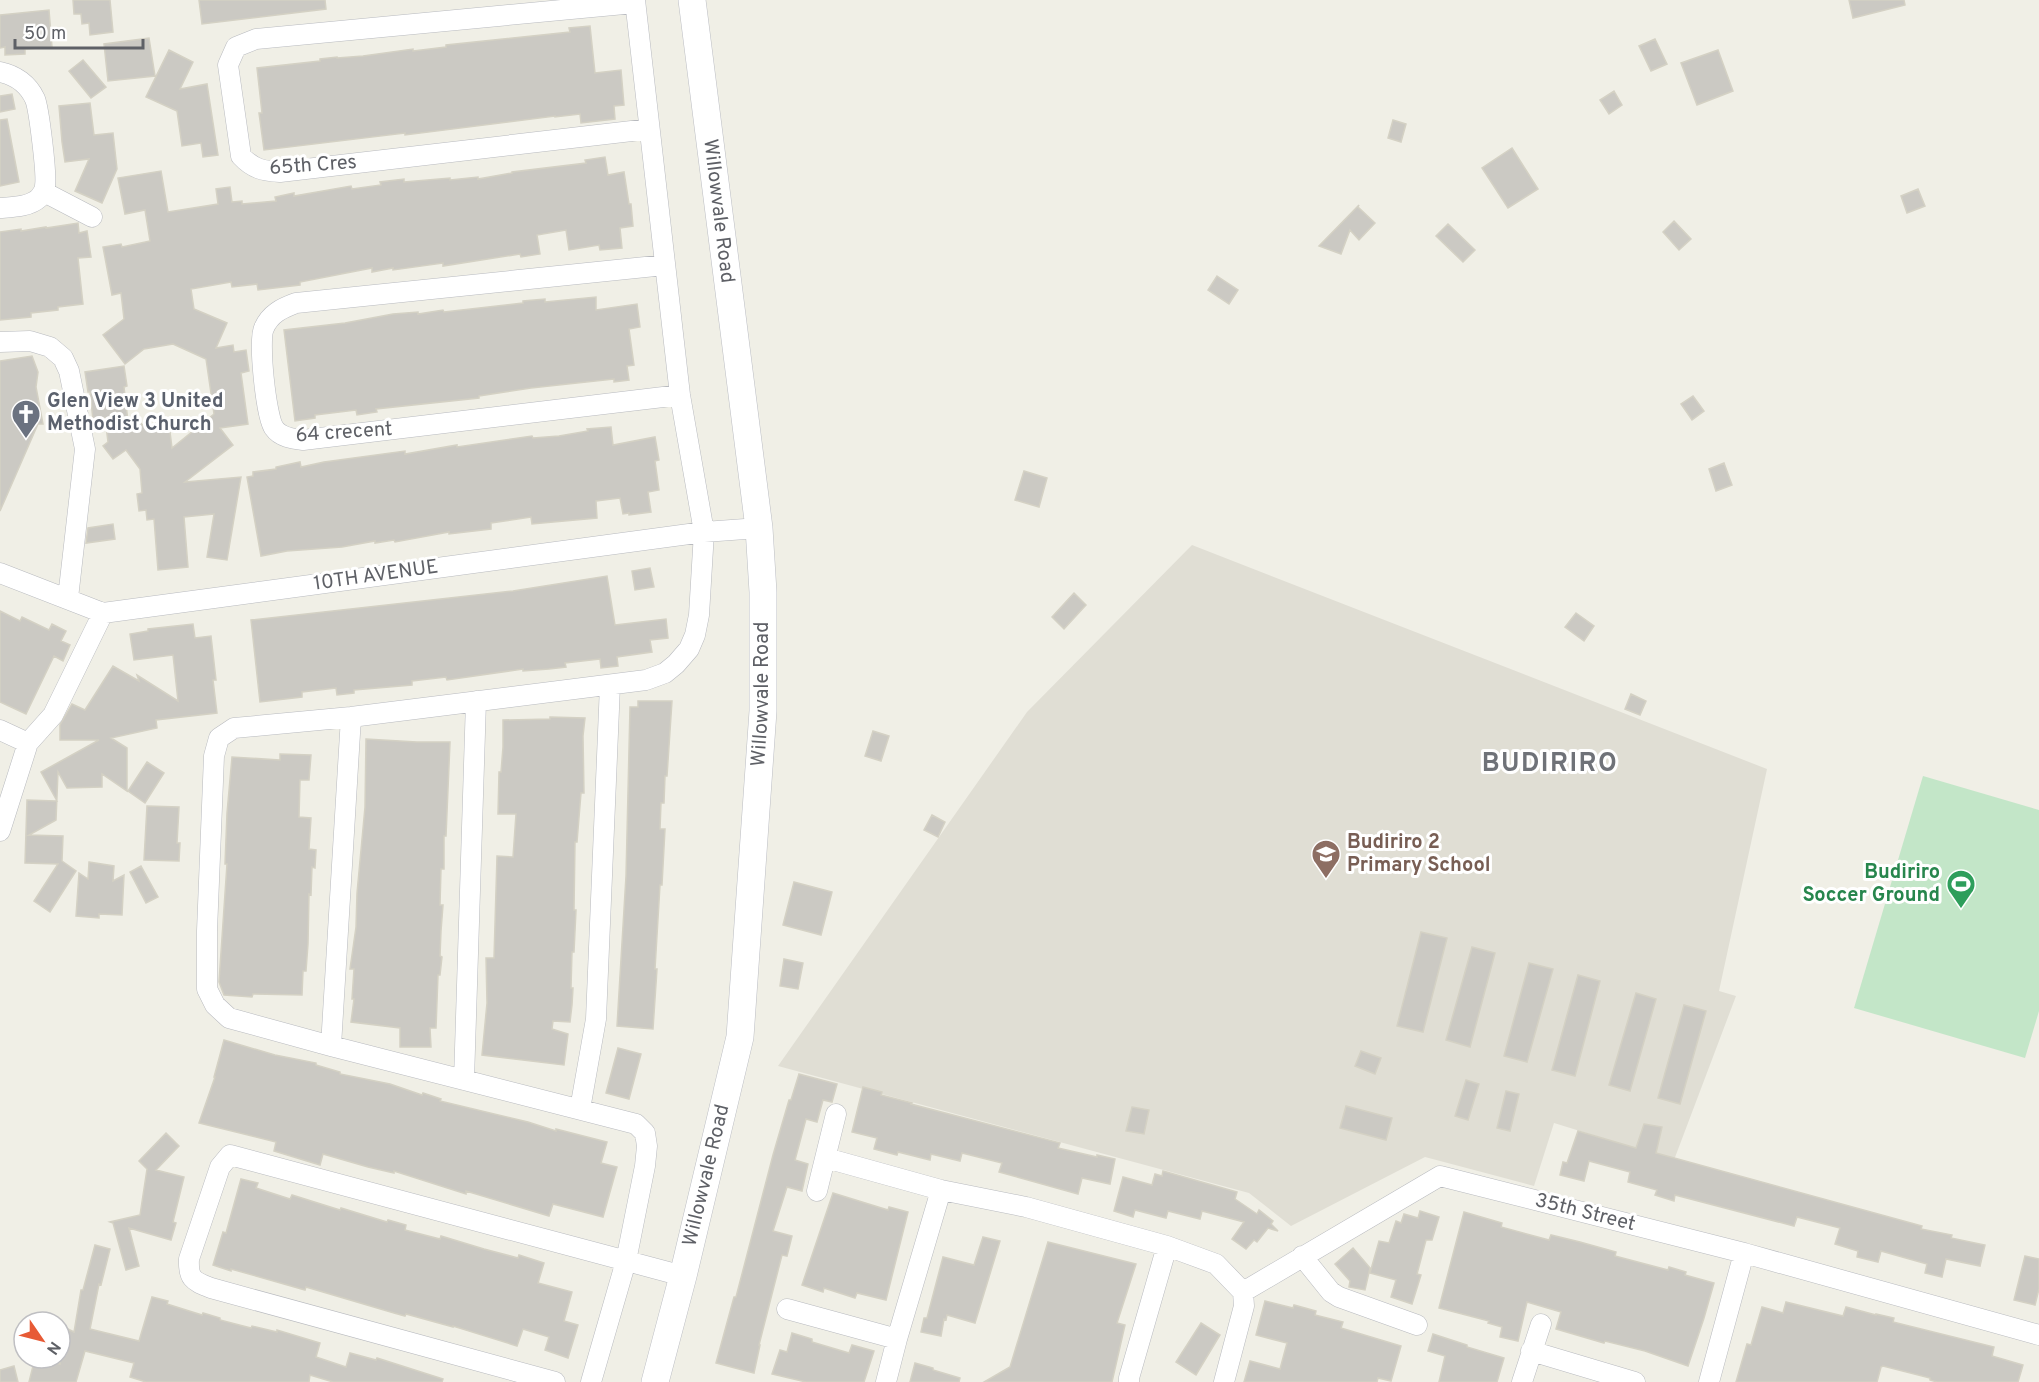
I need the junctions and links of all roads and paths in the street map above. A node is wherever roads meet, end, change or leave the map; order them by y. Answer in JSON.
{"nodes":[{"id":1,"x":692,"y":0,"type":"edge"},
{"id":2,"x":635,"y":1,"type":"edge"},
{"id":3,"x":0,"y":72,"type":"edge"},
{"id":4,"x":650,"y":129,"type":"junction"},
{"id":5,"x":44,"y":192,"type":"junction"},
{"id":6,"x":0,"y":208,"type":"edge"},
{"id":7,"x":92,"y":217,"type":"dead end"},
{"id":8,"x":665,"y":265,"type":"junction"},
{"id":9,"x":0,"y":342,"type":"edge"},
{"id":10,"x":680,"y":395,"type":"junction"},
{"id":11,"x":759,"y":528,"type":"junction"},
{"id":12,"x":704,"y":532,"type":"junction"},
{"id":13,"x":0,"y":573,"type":"edge"},
{"id":14,"x":68,"y":598,"type":"junction"},
{"id":15,"x":103,"y":613,"type":"junction"},
{"id":16,"x":610,"y":685,"type":"junction"},
{"id":17,"x":476,"y":701,"type":"junction"},
{"id":18,"x":351,"y":717,"type":"junction"},
{"id":19,"x":0,"y":730,"type":"edge"},
{"id":20,"x":28,"y":743,"type":"junction"},
{"id":21,"x":0,"y":831,"type":"edge"},
{"id":22,"x":331,"y":1046,"type":"junction"},
{"id":23,"x":464,"y":1080,"type":"junction"},
{"id":24,"x":580,"y":1109,"type":"junction"},
{"id":25,"x":836,"y":1114,"type":"dead end"},
{"id":26,"x":825,"y":1158,"type":"junction"},
{"id":27,"x":941,"y":1190,"type":"junction"},
{"id":28,"x":817,"y":1191,"type":"dead end"},
{"id":29,"x":1167,"y":1246,"type":"junction"},
{"id":30,"x":1744,"y":1253,"type":"junction"},
{"id":31,"x":1302,"y":1256,"type":"junction"},
{"id":32,"x":626,"y":1261,"type":"junction"},
{"id":33,"x":684,"y":1276,"type":"junction"},
{"id":34,"x":1244,"y":1292,"type":"junction"},
{"id":35,"x":787,"y":1309,"type":"dead end"},
{"id":36,"x":1540,"y":1324,"type":"dead end"},
{"id":37,"x":1417,"y":1325,"type":"dead end"},
{"id":38,"x":2039,"y":1335,"type":"edge"},
{"id":39,"x":897,"y":1339,"type":"junction"},
{"id":40,"x":1531,"y":1351,"type":"junction"},
{"id":41,"x":555,"y":1382,"type":"edge"},
{"id":42,"x":591,"y":1382,"type":"edge"},
{"id":43,"x":655,"y":1382,"type":"edge"},
{"id":44,"x":886,"y":1382,"type":"edge"},
{"id":45,"x":1129,"y":1382,"type":"edge"},
{"id":46,"x":1224,"y":1382,"type":"edge"},
{"id":47,"x":1522,"y":1382,"type":"edge"},
{"id":48,"x":1635,"y":1382,"type":"edge"},
{"id":49,"x":1709,"y":1382,"type":"edge"}],
"edges":[{"from":1,"to":11,"type":"street","name":"Willowvale Road"},
{"from":2,"to":4,"type":"street"},
{"from":2,"to":4,"type":"street","name":"65th Cres"},
{"from":3,"to":5,"type":"street"},
{"from":4,"to":8,"type":"street"},
{"from":5,"to":6,"type":"street"},
{"from":5,"to":7,"type":"street"},
{"from":8,"to":10,"type":"street"},
{"from":8,"to":10,"type":"street","name":"64 crecent"},
{"from":9,"to":14,"type":"street"},
{"from":10,"to":12,"type":"street"},
{"from":11,"to":12,"type":"street","name":"10TH AVENUE"},
{"from":11,"to":33,"type":"street","name":"Willowvale Road"},
{"from":12,"to":15,"type":"street","name":"10TH AVENUE"},
{"from":12,"to":16,"type":"street"},
{"from":13,"to":14,"type":"street"},
{"from":14,"to":15,"type":"street"},
{"from":15,"to":20,"type":"street"},
{"from":16,"to":17,"type":"street"},
{"from":16,"to":24,"type":"street"},
{"from":17,"to":18,"type":"street"},
{"from":17,"to":23,"type":"street"},
{"from":18,"to":22,"type":"street"},
{"from":18,"to":22,"type":"street"},
{"from":19,"to":20,"type":"street"},
{"from":20,"to":21,"type":"street"},
{"from":22,"to":23,"type":"street"},
{"from":23,"to":24,"type":"street"},
{"from":24,"to":32,"type":"street"},
{"from":25,"to":26,"type":"street"},
{"from":26,"to":27,"type":"street"},
{"from":26,"to":28,"type":"street"},
{"from":27,"to":29,"type":"street"},
{"from":27,"to":39,"type":"street"},
{"from":29,"to":34,"type":"street"},
{"from":29,"to":45,"type":"street"},
{"from":30,"to":31,"type":"street","name":"35th Street"},
{"from":30,"to":38,"type":"street","name":"35th Street"},
{"from":30,"to":49,"type":"street"},
{"from":31,"to":34,"type":"street","name":"35th Street"},
{"from":31,"to":37,"type":"street"},
{"from":32,"to":33,"type":"street"},
{"from":32,"to":41,"type":"street"},
{"from":32,"to":42,"type":"street"},
{"from":33,"to":43,"type":"street","name":"Willowvale Road"},
{"from":34,"to":46,"type":"street"},
{"from":35,"to":39,"type":"street"},
{"from":36,"to":40,"type":"street"},
{"from":39,"to":44,"type":"street"},
{"from":40,"to":47,"type":"street"},
{"from":40,"to":48,"type":"street"}]}
